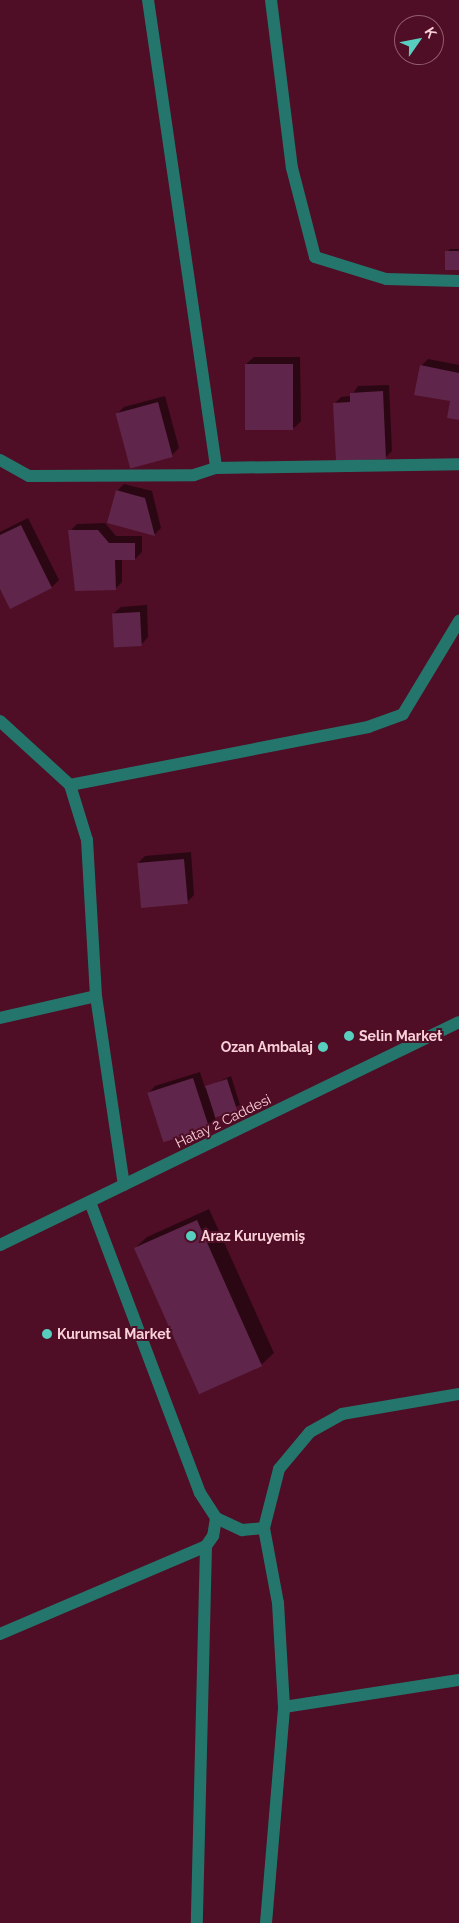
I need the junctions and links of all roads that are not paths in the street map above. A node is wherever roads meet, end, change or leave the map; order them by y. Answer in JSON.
{"nodes":[{"id":1,"x":148,"y":0,"type":"edge"},
{"id":2,"x":271,"y":0,"type":"edge"},
{"id":3,"x":459,"y":281,"type":"edge"},
{"id":4,"x":0,"y":460,"type":"edge"},
{"id":5,"x":459,"y":464,"type":"edge"},
{"id":6,"x":216,"y":468,"type":"junction"},
{"id":7,"x":459,"y":621,"type":"edge"},
{"id":8,"x":0,"y":721,"type":"edge"},
{"id":9,"x":70,"y":785,"type":"junction"},
{"id":10,"x":96,"y":996,"type":"junction"},
{"id":11,"x":0,"y":1018,"type":"edge"},
{"id":12,"x":459,"y":1022,"type":"edge"},
{"id":13,"x":124,"y":1185,"type":"junction"},
{"id":14,"x":90,"y":1202,"type":"junction"},
{"id":15,"x":0,"y":1245,"type":"edge"},
{"id":16,"x":459,"y":1394,"type":"edge"},
{"id":17,"x":216,"y":1518,"type":"junction"},
{"id":18,"x":264,"y":1528,"type":"junction"},
{"id":19,"x":206,"y":1546,"type":"junction"},
{"id":20,"x":0,"y":1634,"type":"edge"},
{"id":21,"x":459,"y":1680,"type":"edge"},
{"id":22,"x":284,"y":1707,"type":"junction"},
{"id":23,"x":196,"y":1923,"type":"edge"},
{"id":24,"x":266,"y":1923,"type":"edge"}],
"edges":[{"from":1,"to":6,"type":"street"},
{"from":2,"to":3,"type":"street"},
{"from":4,"to":6,"type":"street"},
{"from":5,"to":6,"type":"street"},
{"from":7,"to":9,"type":"street"},
{"from":8,"to":9,"type":"street"},
{"from":9,"to":10,"type":"street"},
{"from":10,"to":11,"type":"street"},
{"from":10,"to":13,"type":"street"},
{"from":12,"to":13,"type":"street","name":"Hatay 2 Caddesi"},
{"from":13,"to":14,"type":"street","name":"Hatay 2 Caddesi"},
{"from":14,"to":15,"type":"street","name":"Hatay 2 Caddesi"},
{"from":14,"to":17,"type":"street"},
{"from":16,"to":18,"type":"street"},
{"from":17,"to":18,"type":"street"},
{"from":17,"to":19,"type":"street"},
{"from":18,"to":22,"type":"street"},
{"from":19,"to":20,"type":"street"},
{"from":19,"to":23,"type":"street"},
{"from":21,"to":22,"type":"street"},
{"from":22,"to":24,"type":"street"}]}
